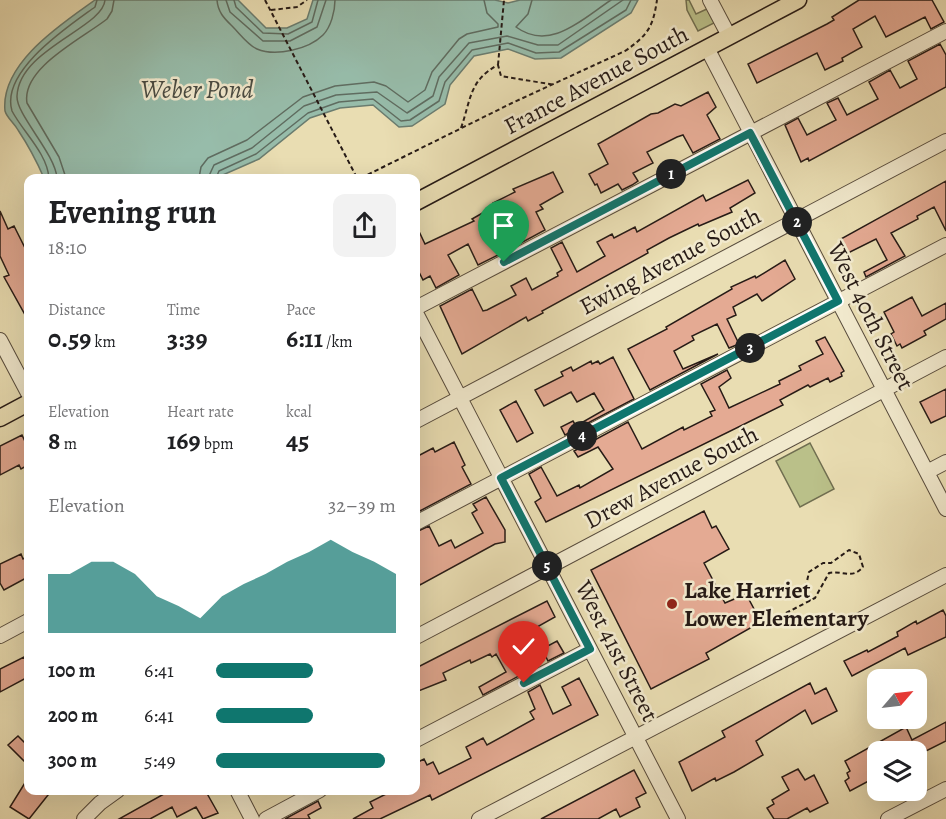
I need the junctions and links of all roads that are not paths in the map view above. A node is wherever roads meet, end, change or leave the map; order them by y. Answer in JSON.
{"nodes":[{"id":1,"x":710,"y":0,"type":"edge"},
{"id":2,"x":798,"y":0,"type":"edge"},
{"id":3,"x":946,"y":31,"type":"edge"},
{"id":4,"x":729,"y":36,"type":"junction"},
{"id":5,"x":707,"y":48,"type":"junction"},
{"id":6,"x":750,"y":133,"type":"junction"},
{"id":7,"x":946,"y":141,"type":"edge"},
{"id":8,"x":420,"y":200,"type":"edge"},
{"id":9,"x":796,"y":220,"type":"junction"},
{"id":10,"x":946,"y":245,"type":"edge"},
{"id":11,"x":838,"y":301,"type":"junction"},
{"id":12,"x":420,"y":306,"type":"edge"},
{"id":13,"x":420,"y":321,"type":"edge"},
{"id":14,"x":0,"y":340,"type":"edge"},
{"id":15,"x":946,"y":357,"type":"edge"},
{"id":16,"x":24,"y":385,"type":"edge"},
{"id":17,"x":884,"y":390,"type":"junction"},
{"id":18,"x":460,"y":398,"type":"junction"},
{"id":19,"x":24,"y":405,"type":"edge"},
{"id":20,"x":0,"y":418,"type":"edge"},
{"id":21,"x":420,"y":419,"type":"edge"},
{"id":22,"x":946,"y":462,"type":"edge"},
{"id":23,"x":927,"y":472,"type":"junction"},
{"id":24,"x":501,"y":478,"type":"junction"},
{"id":25,"x":946,"y":509,"type":"edge"},
{"id":26,"x":420,"y":522,"type":"edge"},
{"id":27,"x":548,"y":567,"type":"junction"},
{"id":28,"x":946,"y":575,"type":"edge"},
{"id":29,"x":24,"y":623,"type":"edge"},
{"id":30,"x":420,"y":634,"type":"edge"},
{"id":31,"x":0,"y":636,"type":"edge"},
{"id":32,"x":590,"y":649,"type":"junction"},
{"id":33,"x":420,"y":738,"type":"edge"},
{"id":34,"x":636,"y":738,"type":"junction"},
{"id":35,"x":946,"y":789,"type":"edge"},
{"id":36,"x":110,"y":795,"type":"edge"},
{"id":37,"x":240,"y":795,"type":"edge"},
{"id":38,"x":311,"y":795,"type":"edge"},
{"id":39,"x":675,"y":818,"type":"edge"},
{"id":40,"x":84,"y":819,"type":"edge"},
{"id":41,"x":252,"y":819,"type":"edge"},
{"id":42,"x":266,"y":819,"type":"edge"},
{"id":43,"x":479,"y":819,"type":"edge"},
{"id":44,"x":888,"y":819,"type":"edge"}],
"edges":[{"from":1,"to":4,"type":"street"},
{"from":2,"to":4,"type":"main road","name":"France Avenue South"},
{"from":3,"to":6,"type":"street"},
{"from":4,"to":5,"type":"main road","name":"France Avenue South"},
{"from":5,"to":6,"type":"street","name":"West 40th Street"},
{"from":5,"to":8,"type":"main road","name":"France Avenue South"},
{"from":6,"to":9,"type":"street","name":"West 40th Street"},
{"from":6,"to":12,"type":"street"},
{"from":7,"to":9,"type":"street","name":"Ewing Avenue South"},
{"from":9,"to":11,"type":"street","name":"West 40th Street"},
{"from":9,"to":18,"type":"street","name":"Ewing Avenue South"},
{"from":10,"to":11,"type":"street"},
{"from":11,"to":17,"type":"street","name":"West 40th Street"},
{"from":11,"to":24,"type":"street"},
{"from":13,"to":18,"type":"street","name":"West 41st Street"},
{"from":14,"to":16,"type":"street"},
{"from":15,"to":17,"type":"street","name":"Drew Avenue South"},
{"from":17,"to":23,"type":"street","name":"West 40th Street"},
{"from":17,"to":27,"type":"street","name":"Drew Avenue South"},
{"from":18,"to":21,"type":"street","name":"Ewing Avenue South"},
{"from":18,"to":24,"type":"street","name":"West 41st Street"},
{"from":19,"to":20,"type":"main road"},
{"from":22,"to":23,"type":"street"},
{"from":23,"to":25,"type":"street","name":"West 40th Street"},
{"from":24,"to":26,"type":"street"},
{"from":24,"to":27,"type":"street","name":"West 41st Street"},
{"from":27,"to":30,"type":"street","name":"Drew Avenue South"},
{"from":27,"to":32,"type":"street","name":"West 41st Street"},
{"from":28,"to":34,"type":"street"},
{"from":29,"to":31,"type":"street"},
{"from":32,"to":33,"type":"street"},
{"from":32,"to":34,"type":"street","name":"West 41st Street"},
{"from":34,"to":39,"type":"street","name":"West 41st Street"},
{"from":34,"to":43,"type":"street"},
{"from":35,"to":44,"type":"street"},
{"from":36,"to":40,"type":"street"},
{"from":37,"to":41,"type":"street"},
{"from":38,"to":42,"type":"street"}]}
